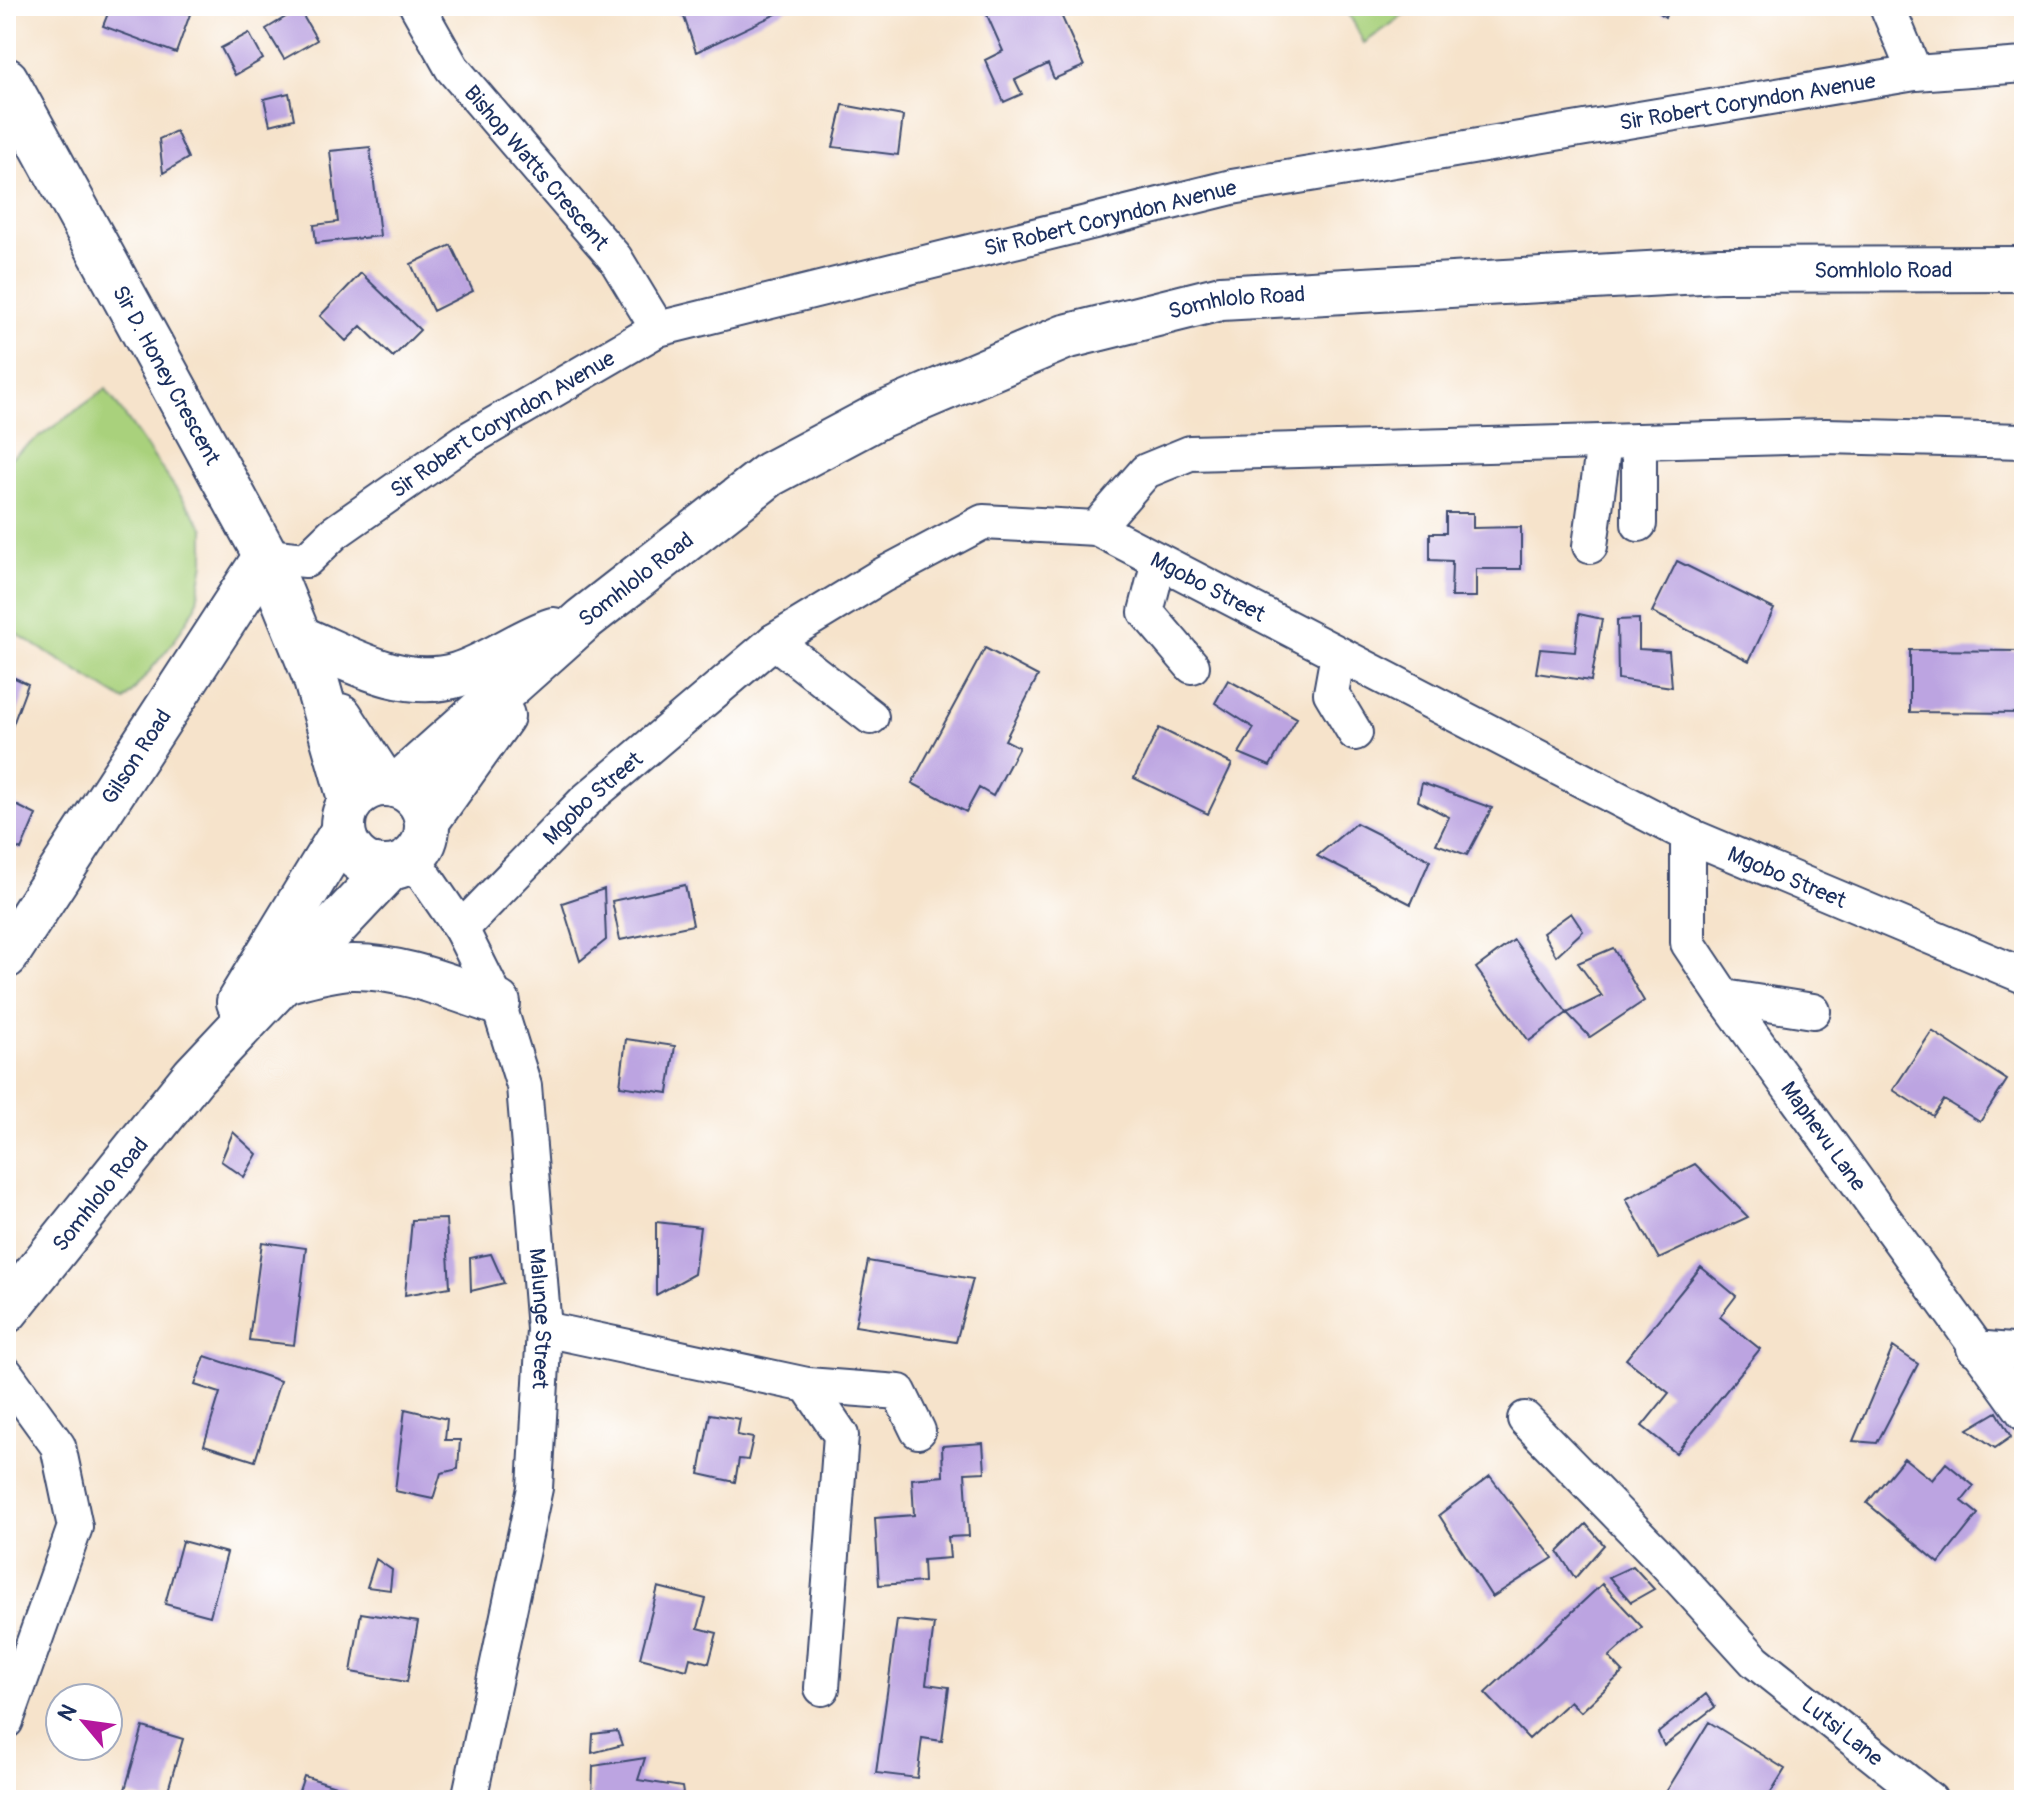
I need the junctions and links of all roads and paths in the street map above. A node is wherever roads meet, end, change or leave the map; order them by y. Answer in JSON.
{"nodes":[{"id":1,"x":417,"y":6,"type":"edge"},
{"id":2,"x":1887,"y":6,"type":"edge"},
{"id":3,"x":2024,"y":65,"type":"edge"},
{"id":4,"x":1915,"y":73,"type":"junction"},
{"id":5,"x":6,"y":80,"type":"edge"},
{"id":6,"x":2024,"y":269,"type":"edge"},
{"id":7,"x":658,"y":329,"type":"junction"},
{"id":8,"x":1639,"y":441,"type":"junction"},
{"id":9,"x":2024,"y":441,"type":"edge"},
{"id":10,"x":1604,"y":442,"type":"junction"},
{"id":11,"x":1639,"y":524,"type":"dead end"},
{"id":12,"x":1096,"y":528,"type":"junction"},
{"id":13,"x":1590,"y":546,"type":"dead end"},
{"id":14,"x":266,"y":556,"type":"junction"},
{"id":15,"x":1159,"y":561,"type":"junction"},
{"id":16,"x":584,"y":619,"type":"junction"},
{"id":17,"x":774,"y":641,"type":"junction"},
{"id":18,"x":1338,"y":654,"type":"junction"},
{"id":19,"x":545,"y":655,"type":"junction"},
{"id":20,"x":308,"y":658,"type":"junction"},
{"id":21,"x":1192,"y":666,"type":"dead end"},
{"id":22,"x":871,"y":717,"type":"dead end"},
{"id":23,"x":1355,"y":733,"type":"dead end"},
{"id":24,"x":368,"y":801,"type":"junction"},
{"id":25,"x":1688,"y":835,"type":"junction"},
{"id":26,"x":410,"y":849,"type":"junction"},
{"id":27,"x":461,"y":929,"type":"junction"},
{"id":28,"x":6,"y":956,"type":"edge"},
{"id":29,"x":2024,"y":976,"type":"edge"},
{"id":30,"x":284,"y":981,"type":"junction"},
{"id":31,"x":1724,"y":997,"type":"junction"},
{"id":32,"x":498,"y":1003,"type":"junction"},
{"id":33,"x":1813,"y":1011,"type":"dead end"},
{"id":34,"x":194,"y":1076,"type":"junction"},
{"id":35,"x":6,"y":1311,"type":"edge"},
{"id":36,"x":544,"y":1329,"type":"junction"},
{"id":37,"x":1974,"y":1348,"type":"junction"},
{"id":38,"x":2024,"y":1352,"type":"edge"},
{"id":39,"x":6,"y":1374,"type":"edge"},
{"id":40,"x":807,"y":1385,"type":"junction"},
{"id":41,"x":2024,"y":1413,"type":"edge"},
{"id":42,"x":1525,"y":1419,"type":"dead end"},
{"id":43,"x":918,"y":1431,"type":"dead end"},
{"id":44,"x":822,"y":1688,"type":"dead end"},
{"id":45,"x":6,"y":1721,"type":"edge"},
{"id":46,"x":469,"y":1800,"type":"edge"},
{"id":47,"x":1930,"y":1800,"type":"edge"}],
"edges":[{"from":1,"to":7,"type":"street","name":"Bishop Watts Crescent"},
{"from":2,"to":4,"type":"street"},
{"from":3,"to":4,"type":"street","name":"Sir Robert Coryndon Avenue"},
{"from":4,"to":7,"type":"street","name":"Sir Robert Coryndon Avenue"},
{"from":5,"to":14,"type":"main road","name":"Sir D. Honey Crescent"},
{"from":6,"to":16,"type":"main road","name":"Somhlolo Road"},
{"from":7,"to":14,"type":"street","name":"Sir Robert Coryndon Avenue"},
{"from":8,"to":9,"type":"street"},
{"from":8,"to":10,"type":"street"},
{"from":8,"to":11,"type":"street"},
{"from":10,"to":12,"type":"street"},
{"from":10,"to":13,"type":"street"},
{"from":12,"to":15,"type":"street","name":"Mgobo Street"},
{"from":12,"to":17,"type":"street","name":"Mgobo Street"},
{"from":14,"to":20,"type":"main road","name":"Sir D. Honey Crescent"},
{"from":14,"to":28,"type":"main road","name":"Gilson Road"},
{"from":15,"to":18,"type":"street","name":"Mgobo Street"},
{"from":15,"to":21,"type":"street"},
{"from":16,"to":19,"type":"main road","name":"Somhlolo Road"},
{"from":16,"to":20,"type":"main road"},
{"from":17,"to":22,"type":"street"},
{"from":17,"to":27,"type":"street","name":"Mgobo Street"},
{"from":18,"to":23,"type":"street"},
{"from":18,"to":25,"type":"street","name":"Mgobo Street"},
{"from":19,"to":24,"type":"main road","name":"Somhlolo Road"},
{"from":19,"to":26,"type":"main road","name":"Somhlolo Road"},
{"from":20,"to":24,"type":"main road","name":"Sir D. Honey Crescent"},
{"from":24,"to":26,"type":"main road"},
{"from":24,"to":26,"type":"main road"},
{"from":24,"to":34,"type":"main road","name":"Somhlolo Road"},
{"from":25,"to":29,"type":"street","name":"Mgobo Street"},
{"from":25,"to":31,"type":"street","name":"Maphevu Lane"},
{"from":26,"to":27,"type":"street","name":"Malunge Street"},
{"from":26,"to":30,"type":"main road","name":"Somhlolo Road"},
{"from":27,"to":32,"type":"street","name":"Malunge Street"},
{"from":30,"to":32,"type":"main road"},
{"from":30,"to":34,"type":"main road","name":"Somhlolo Road"},
{"from":31,"to":33,"type":"street"},
{"from":31,"to":37,"type":"street","name":"Maphevu Lane"},
{"from":32,"to":36,"type":"street","name":"Malunge Street"},
{"from":34,"to":35,"type":"main road","name":"Somhlolo Road"},
{"from":36,"to":40,"type":"street"},
{"from":36,"to":46,"type":"street","name":"Malunge Street"},
{"from":37,"to":38,"type":"street"},
{"from":37,"to":41,"type":"street","name":"Maphevu Lane"},
{"from":39,"to":45,"type":"street"},
{"from":40,"to":43,"type":"street"},
{"from":40,"to":44,"type":"street"},
{"from":42,"to":47,"type":"street","name":"Lutsi Lane"}]}
